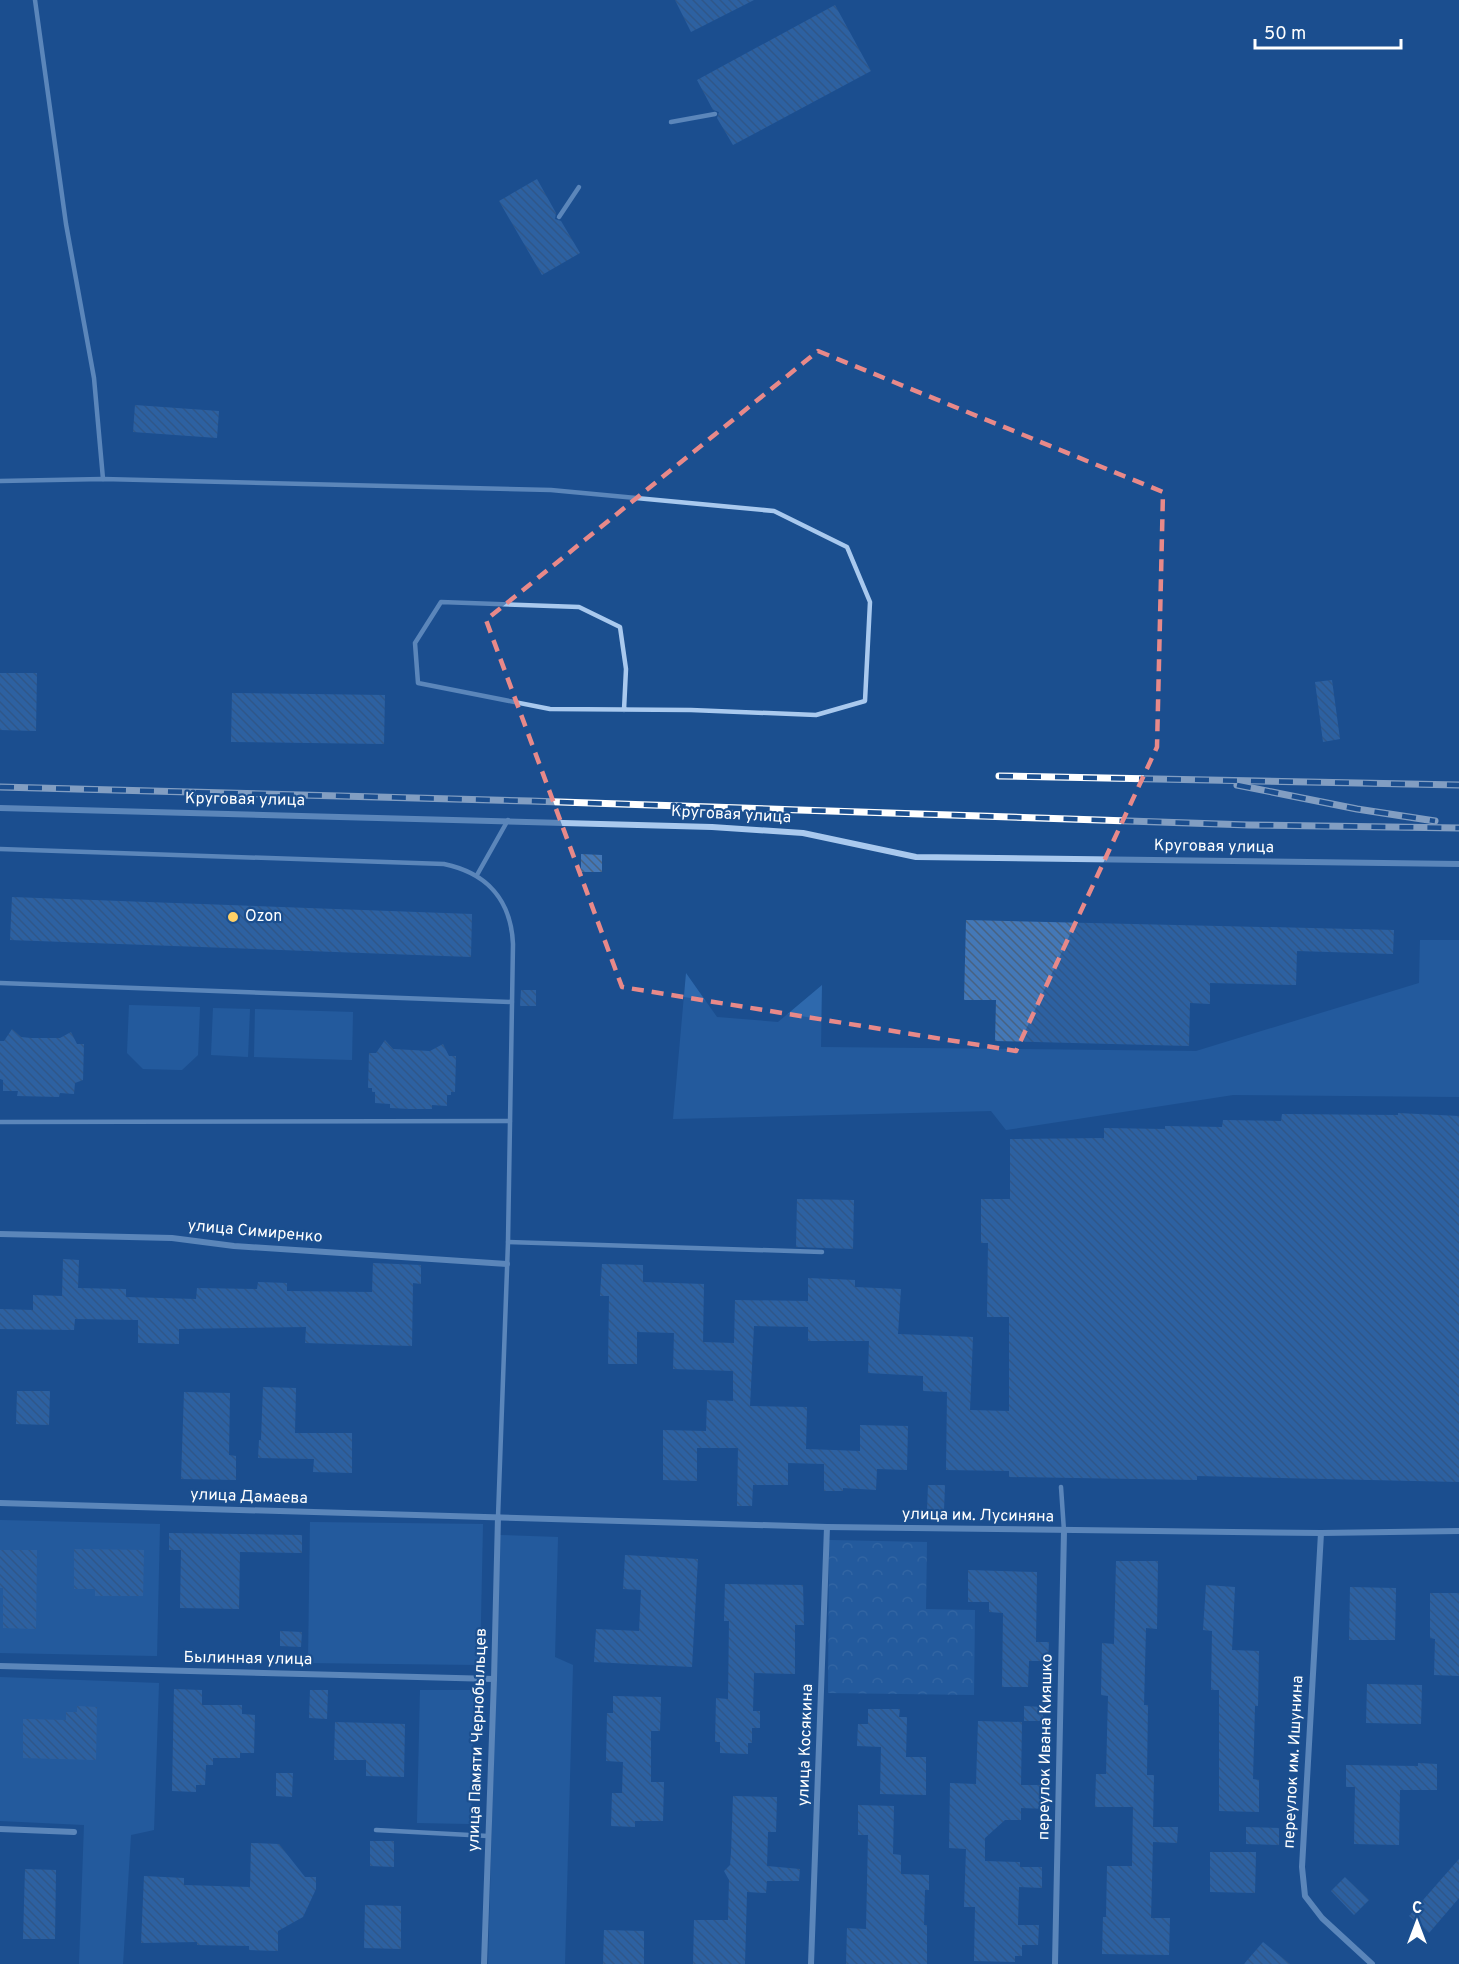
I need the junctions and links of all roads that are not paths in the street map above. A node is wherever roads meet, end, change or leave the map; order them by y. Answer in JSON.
{"nodes":[{"id":1,"x":35,"y":0,"type":"edge"},
{"id":2,"x":715,"y":114,"type":"dead end"},
{"id":3,"x":671,"y":122,"type":"dead end"},
{"id":4,"x":579,"y":187,"type":"dead end"},
{"id":5,"x":559,"y":217,"type":"dead end"},
{"id":6,"x":103,"y":479,"type":"junction"},
{"id":7,"x":0,"y":481,"type":"edge"},
{"id":8,"x":624,"y":710,"type":"junction"},
{"id":9,"x":0,"y":808,"type":"edge"},
{"id":10,"x":508,"y":820,"type":"junction"},
{"id":11,"x":0,"y":849,"type":"edge"},
{"id":12,"x":1459,"y":864,"type":"edge"},
{"id":13,"x":477,"y":875,"type":"junction"},
{"id":14,"x":0,"y":983,"type":"edge"},
{"id":15,"x":512,"y":1002,"type":"junction"},
{"id":16,"x":510,"y":1120,"type":"junction"},
{"id":17,"x":0,"y":1122,"type":"edge"},
{"id":18,"x":0,"y":1234,"type":"edge"},
{"id":19,"x":508,"y":1242,"type":"junction"},
{"id":20,"x":822,"y":1252,"type":"dead end"},
{"id":21,"x":507,"y":1264,"type":"junction"},
{"id":22,"x":1061,"y":1487,"type":"dead end"},
{"id":23,"x":0,"y":1503,"type":"edge"},
{"id":24,"x":498,"y":1517,"type":"junction"},
{"id":25,"x":827,"y":1527,"type":"junction"},
{"id":26,"x":1064,"y":1531,"type":"junction"},
{"id":27,"x":1459,"y":1531,"type":"edge"},
{"id":28,"x":1321,"y":1533,"type":"junction"},
{"id":29,"x":0,"y":1666,"type":"edge"},
{"id":30,"x":495,"y":1679,"type":"junction"},
{"id":31,"x":0,"y":1829,"type":"edge"},
{"id":32,"x":376,"y":1830,"type":"dead end"},
{"id":33,"x":74,"y":1832,"type":"dead end"},
{"id":34,"x":489,"y":1836,"type":"junction"},
{"id":35,"x":484,"y":1964,"type":"edge"},
{"id":36,"x":811,"y":1964,"type":"edge"},
{"id":37,"x":1055,"y":1964,"type":"edge"},
{"id":38,"x":1372,"y":1964,"type":"edge"}],
"edges":[{"from":1,"to":6,"type":"lane"},
{"from":2,"to":3,"type":"lane"},
{"from":4,"to":5,"type":"lane"},
{"from":6,"to":7,"type":"lane"},
{"from":6,"to":8,"type":"lane"},
{"from":8,"to":8,"type":"lane"},
{"from":9,"to":10,"type":"street","name":"Круговая улица"},
{"from":10,"to":12,"type":"street","name":"Круговая улица"},
{"from":10,"to":13,"type":"lane"},
{"from":11,"to":13,"type":"lane"},
{"from":13,"to":15,"type":"lane"},
{"from":14,"to":15,"type":"lane"},
{"from":15,"to":16,"type":"lane"},
{"from":16,"to":17,"type":"lane"},
{"from":16,"to":19,"type":"lane"},
{"from":18,"to":21,"type":"street","name":"улица Симиренко"},
{"from":19,"to":20,"type":"lane"},
{"from":19,"to":21,"type":"lane"},
{"from":21,"to":24,"type":"lane"},
{"from":22,"to":26,"type":"lane"},
{"from":23,"to":24,"type":"street","name":"улица Дамаева"},
{"from":24,"to":25,"type":"street","name":"улица им. Лусиняна"},
{"from":24,"to":30,"type":"street","name":"улица Памяти Чернобыльцев"},
{"from":25,"to":26,"type":"street","name":"улица им. Лусиняна"},
{"from":25,"to":36,"type":"street","name":"улица Косякина"},
{"from":26,"to":28,"type":"street","name":"улица им. Лусиняна"},
{"from":26,"to":37,"type":"street","name":"переулок Ивана Кияшко"},
{"from":27,"to":28,"type":"street","name":"улица им. Лусиняна"},
{"from":28,"to":38,"type":"street","name":"переулок им. Ишунина"},
{"from":29,"to":30,"type":"street","name":"Былинная улица"},
{"from":30,"to":34,"type":"street","name":"улица Памяти Чернобыльцев"},
{"from":31,"to":33,"type":"street"},
{"from":32,"to":34,"type":"lane"},
{"from":34,"to":35,"type":"street","name":"улица Памяти Чернобыльцев"}]}
